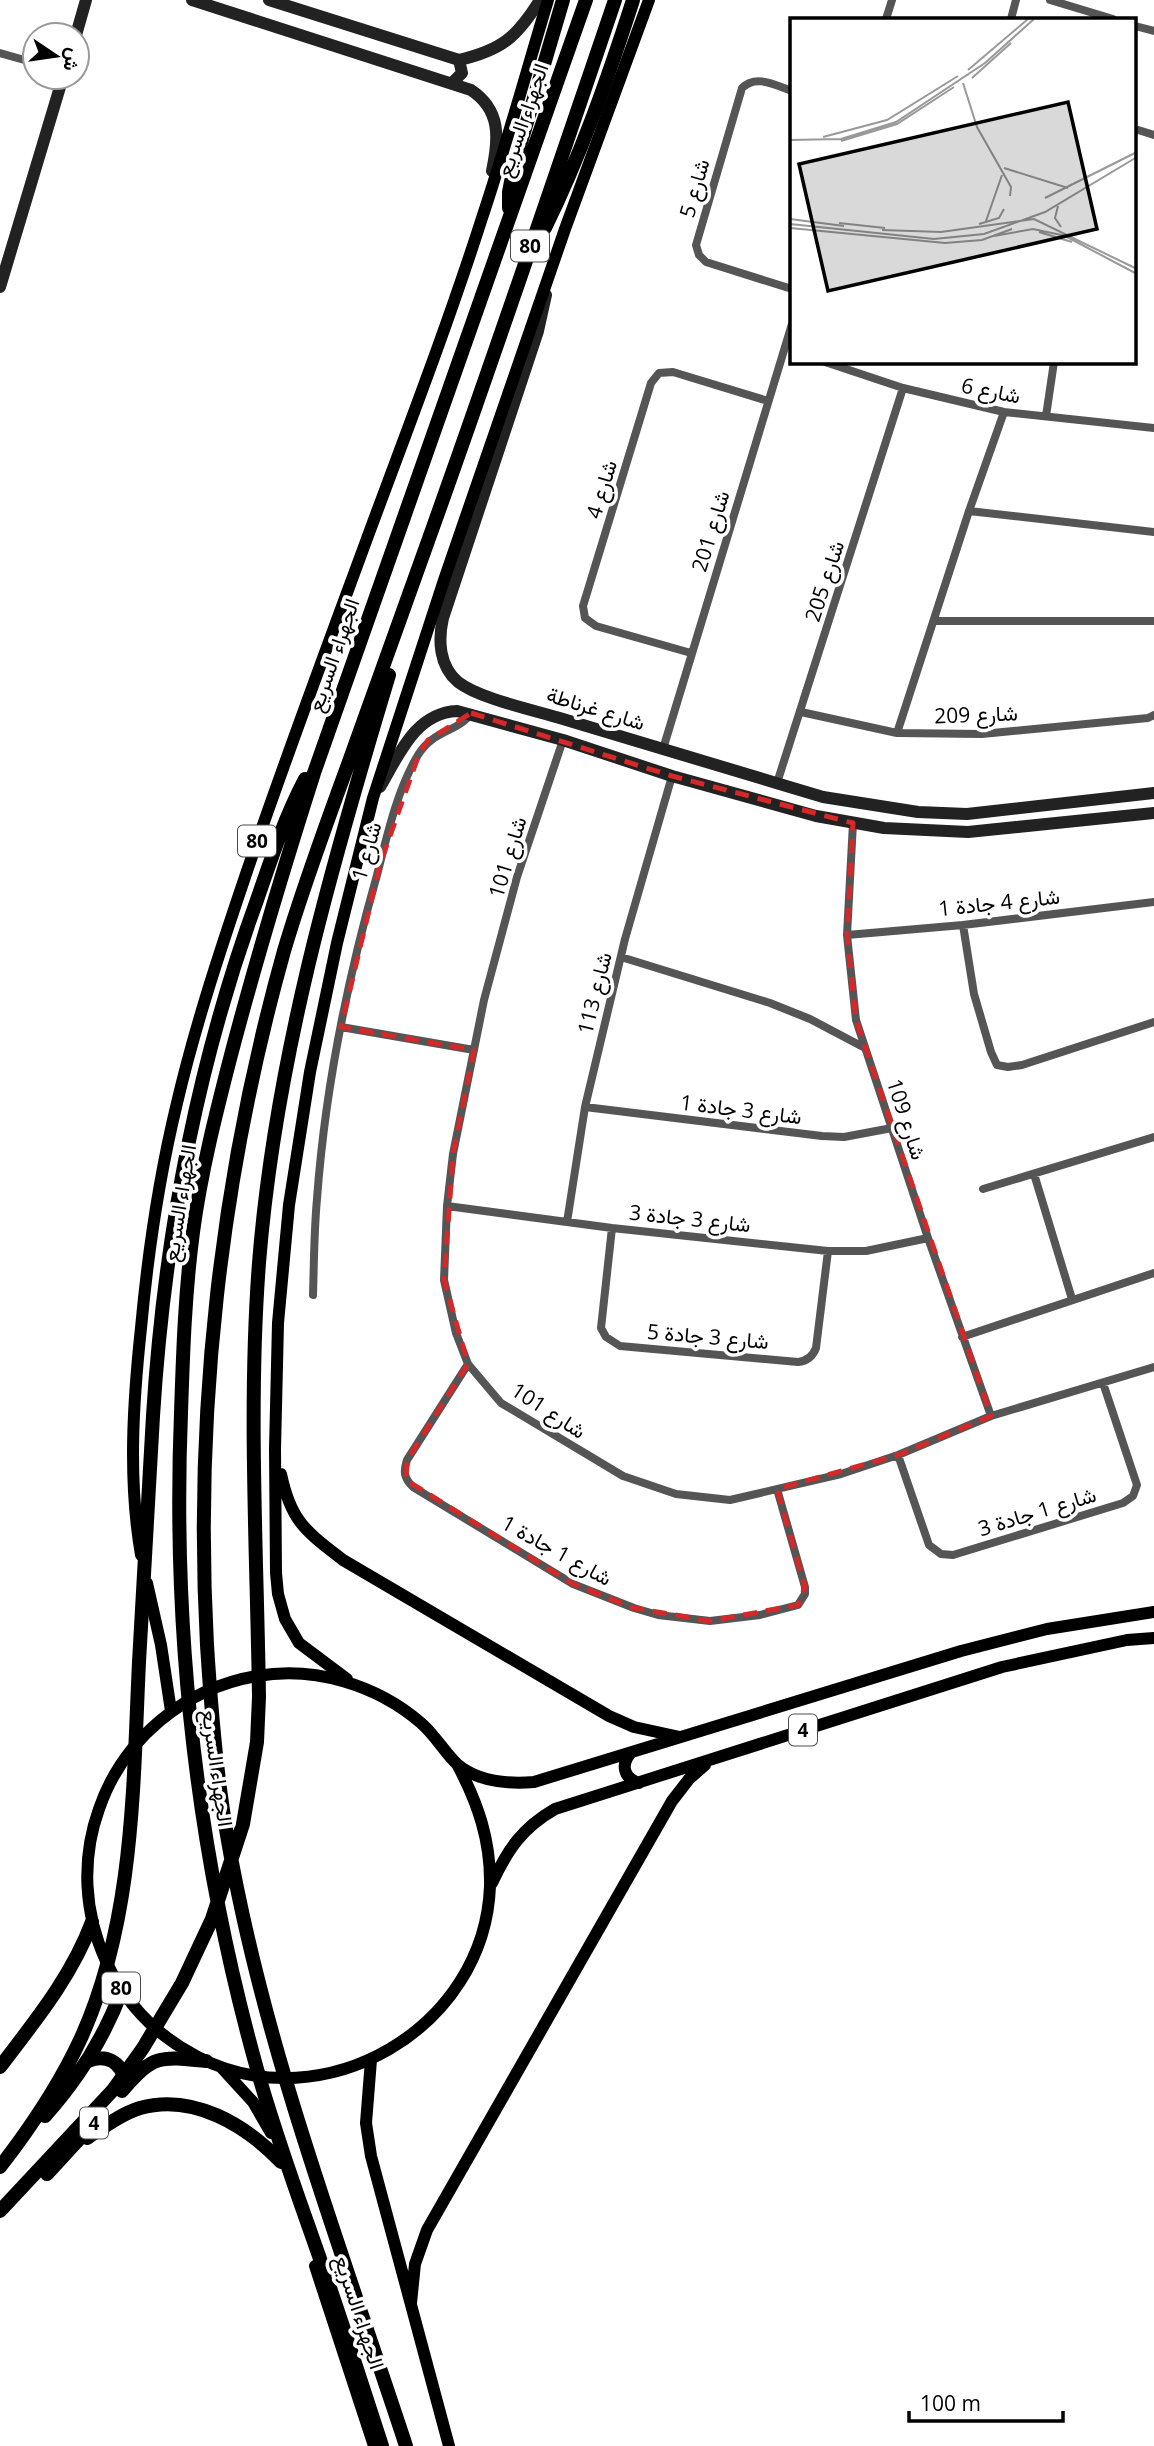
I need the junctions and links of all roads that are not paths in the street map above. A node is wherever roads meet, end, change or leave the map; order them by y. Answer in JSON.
{"nodes":[{"id":1,"x":86,"y":0,"type":"edge"},
{"id":2,"x":192,"y":0,"type":"edge"},
{"id":3,"x":268,"y":0,"type":"edge"},
{"id":4,"x":540,"y":0,"type":"edge"},
{"id":5,"x":548,"y":0,"type":"edge"},
{"id":6,"x":563,"y":0,"type":"edge"},
{"id":7,"x":586,"y":0,"type":"edge"},
{"id":8,"x":615,"y":0,"type":"edge"},
{"id":9,"x":633,"y":0,"type":"edge"},
{"id":10,"x":649,"y":0,"type":"edge"},
{"id":11,"x":892,"y":0,"type":"edge"},
{"id":12,"x":1016,"y":0,"type":"edge"},
{"id":13,"x":1050,"y":0,"type":"edge"},
{"id":14,"x":886,"y":18,"type":"edge"},
{"id":15,"x":1011,"y":18,"type":"edge"},
{"id":16,"x":1110,"y":18,"type":"edge"},
{"id":17,"x":80,"y":21,"type":"edge"},
{"id":18,"x":338,"y":24,"type":"junction"},
{"id":19,"x":1136,"y":26,"type":"edge"},
{"id":20,"x":1154,"y":31,"type":"edge"},
{"id":21,"x":332,"y":44,"type":"junction"},
{"id":22,"x":0,"y":53,"type":"edge"},
{"id":23,"x":21,"y":58,"type":"edge"},
{"id":24,"x":459,"y":60,"type":"junction"},
{"id":25,"x":453,"y":82,"type":"junction"},
{"id":26,"x":790,"y":90,"type":"edge"},
{"id":27,"x":59,"y":91,"type":"edge"},
{"id":28,"x":1136,"y":129,"type":"edge"},
{"id":29,"x":1154,"y":135,"type":"edge"},
{"id":30,"x":483,"y":217,"type":"junction"},
{"id":31,"x":508,"y":223,"type":"junction"},
{"id":32,"x":552,"y":268,"type":"junction"},
{"id":33,"x":519,"y":279,"type":"junction"},
{"id":34,"x":0,"y":287,"type":"edge"},
{"id":35,"x":790,"y":288,"type":"edge"},
{"id":36,"x":788,"y":350,"type":"edge"},
{"id":37,"x":831,"y":364,"type":"edge"},
{"id":38,"x":1054,"y":364,"type":"edge"},
{"id":39,"x":903,"y":388,"type":"junction"},
{"id":40,"x":768,"y":401,"type":"junction"},
{"id":41,"x":1004,"y":412,"type":"junction"},
{"id":42,"x":1046,"y":416,"type":"junction"},
{"id":43,"x":1154,"y":428,"type":"edge"},
{"id":44,"x":445,"y":493,"type":"junction"},
{"id":45,"x":969,"y":511,"type":"junction"},
{"id":46,"x":1154,"y":532,"type":"edge"},
{"id":47,"x":936,"y":621,"type":"junction"},
{"id":48,"x":1154,"y":621,"type":"edge"},
{"id":49,"x":691,"y":653,"type":"junction"},
{"id":50,"x":479,"y":693,"type":"junction"},
{"id":51,"x":801,"y":712,"type":"junction"},
{"id":52,"x":471,"y":713,"type":"junction"},
{"id":53,"x":1154,"y":715,"type":"edge"},
{"id":54,"x":897,"y":733,"type":"junction"},
{"id":55,"x":563,"y":740,"type":"junction"},
{"id":56,"x":323,"y":746,"type":"junction"},
{"id":57,"x":663,"y":748,"type":"junction"},
{"id":58,"x":672,"y":776,"type":"junction"},
{"id":59,"x":777,"y":783,"type":"junction"},
{"id":60,"x":1154,"y":793,"type":"edge"},
{"id":61,"x":373,"y":798,"type":"junction"},
{"id":62,"x":918,"y":812,"type":"junction"},
{"id":63,"x":1154,"y":813,"type":"edge"},
{"id":64,"x":944,"y":814,"type":"junction"},
{"id":65,"x":853,"y":823,"type":"junction"},
{"id":66,"x":914,"y":831,"type":"junction"},
{"id":67,"x":944,"y":832,"type":"junction"},
{"id":68,"x":1154,"y":902,"type":"edge"},
{"id":69,"x":963,"y":925,"type":"junction"},
{"id":70,"x":847,"y":934,"type":"junction"},
{"id":71,"x":621,"y":957,"type":"junction"},
{"id":72,"x":1154,"y":1022,"type":"edge"},
{"id":73,"x":341,"y":1027,"type":"junction"},
{"id":74,"x":865,"y":1048,"type":"junction"},
{"id":75,"x":474,"y":1050,"type":"junction"},
{"id":76,"x":585,"y":1107,"type":"junction"},
{"id":77,"x":892,"y":1128,"type":"junction"},
{"id":78,"x":1154,"y":1137,"type":"edge"},
{"id":79,"x":1034,"y":1174,"type":"junction"},
{"id":80,"x":983,"y":1189,"type":"dead end"},
{"id":81,"x":447,"y":1206,"type":"junction"},
{"id":82,"x":567,"y":1222,"type":"junction"},
{"id":83,"x":612,"y":1228,"type":"junction"},
{"id":84,"x":928,"y":1238,"type":"junction"},
{"id":85,"x":828,"y":1251,"type":"junction"},
{"id":86,"x":1154,"y":1273,"type":"edge"},
{"id":87,"x":313,"y":1295,"type":"dead end"},
{"id":88,"x":1072,"y":1299,"type":"junction"},
{"id":89,"x":962,"y":1337,"type":"junction"},
{"id":90,"x":468,"y":1364,"type":"junction"},
{"id":91,"x":1154,"y":1367,"type":"edge"},
{"id":92,"x":1103,"y":1383,"type":"junction"},
{"id":93,"x":990,"y":1416,"type":"junction"},
{"id":94,"x":275,"y":1449,"type":"junction"},
{"id":95,"x":898,"y":1455,"type":"junction"},
{"id":96,"x":777,"y":1489,"type":"junction"},
{"id":97,"x":1154,"y":1612,"type":"edge"},
{"id":98,"x":1154,"y":1638,"type":"edge"},
{"id":99,"x":353,"y":1684,"type":"junction"},
{"id":100,"x":171,"y":1711,"type":"junction"},
{"id":101,"x":683,"y":1737,"type":"junction"},
{"id":102,"x":630,"y":1754,"type":"junction"},
{"id":103,"x":711,"y":1760,"type":"junction"},
{"id":104,"x":457,"y":1764,"type":"junction"},
{"id":105,"x":639,"y":1783,"type":"junction"},
{"id":106,"x":490,"y":1887,"type":"junction"},
{"id":107,"x":92,"y":1922,"type":"junction"},
{"id":108,"x":122,"y":1990,"type":"junction"},
{"id":109,"x":371,"y":2060,"type":"junction"},
{"id":110,"x":88,"y":2061,"type":"junction"},
{"id":111,"x":206,"y":2061,"type":"junction"},
{"id":112,"x":0,"y":2067,"type":"edge"},
{"id":113,"x":221,"y":2067,"type":"junction"},
{"id":114,"x":117,"y":2091,"type":"junction"},
{"id":115,"x":71,"y":2148,"type":"junction"},
{"id":116,"x":281,"y":2162,"type":"junction"},
{"id":117,"x":0,"y":2164,"type":"edge"},
{"id":118,"x":0,"y":2211,"type":"edge"},
{"id":119,"x":0,"y":2223,"type":"edge"},
{"id":120,"x":411,"y":2303,"type":"junction"},
{"id":121,"x":374,"y":2446,"type":"edge"},
{"id":122,"x":382,"y":2446,"type":"edge"},
{"id":123,"x":406,"y":2446,"type":"edge"},
{"id":124,"x":450,"y":2446,"type":"edge"}],
"edges":[{"from":1,"to":17,"type":"street"},
{"from":2,"to":21,"type":"street"},
{"from":3,"to":18,"type":"street"},
{"from":4,"to":24,"type":"street"},
{"from":5,"to":30,"type":"main road","name":"الجهراء السريع","number":"80"},
{"from":6,"to":31,"type":"highway"},
{"from":7,"to":31,"type":"highway","name":"الجهراء السريع","number":"80"},
{"from":8,"to":33,"type":"highway","name":"الجهراء السريع","number":"80"},
{"from":9,"to":33,"type":"highway"},
{"from":10,"to":32,"type":"main road","number":"80"},
{"from":11,"to":14,"type":"street"},
{"from":12,"to":15,"type":"street"},
{"from":13,"to":16,"type":"street"},
{"from":18,"to":21,"type":"street"},
{"from":18,"to":24,"type":"street"},
{"from":19,"to":20,"type":"street"},
{"from":21,"to":25,"type":"street"},
{"from":22,"to":23,"type":"street"},
{"from":24,"to":25,"type":"street"},
{"from":25,"to":30,"type":"street"},
{"from":26,"to":35,"type":"street","name":"شارع 5"},
{"from":27,"to":34,"type":"street"},
{"from":28,"to":29,"type":"street"},
{"from":30,"to":100,"type":"main road","name":"الجهراء السريع","number":"80"},
{"from":31,"to":56,"type":"highway","name":"الجهراء السريع","number":"80"},
{"from":32,"to":50,"type":"street","name":"شارع غرناطة"},
{"from":32,"to":61,"type":"main road","number":"80"},
{"from":33,"to":44,"type":"highway","name":"الجهراء السريع","number":"80"},
{"from":36,"to":40,"type":"street","name":"شارع 201"},
{"from":37,"to":39,"type":"street","name":"شارع 6"},
{"from":38,"to":42,"type":"street"},
{"from":39,"to":41,"type":"street","name":"شارع 6"},
{"from":39,"to":51,"type":"street","name":"شارع 205"},
{"from":40,"to":49,"type":"street","name":"شارع 201"},
{"from":40,"to":49,"type":"street","name":"شارع 4"},
{"from":41,"to":42,"type":"street","name":"شارع 6"},
{"from":41,"to":45,"type":"street"},
{"from":42,"to":43,"type":"street","name":"شارع 6"},
{"from":44,"to":114,"type":"highway"},
{"from":44,"to":123,"type":"highway","name":"الجهراء السريع","number":"80"},
{"from":45,"to":46,"type":"street"},
{"from":45,"to":47,"type":"street"},
{"from":47,"to":48,"type":"street"},
{"from":47,"to":54,"type":"street"},
{"from":49,"to":57,"type":"street","name":"شارع 201"},
{"from":50,"to":52,"type":"street"},
{"from":50,"to":57,"type":"street","name":"شارع غرناطة"},
{"from":51,"to":54,"type":"street","name":"شارع 209"},
{"from":51,"to":59,"type":"street","name":"شارع 205"},
{"from":52,"to":55,"type":"street","name":"شارع غرناطة"},
{"from":52,"to":61,"type":"street","name":"شارع غرناطة"},
{"from":52,"to":73,"type":"street","name":"شارع 1"},
{"from":53,"to":54,"type":"street","name":"شارع 209"},
{"from":55,"to":58,"type":"street","name":"شارع غرناطة"},
{"from":55,"to":75,"type":"street","name":"شارع 101"},
{"from":56,"to":117,"type":"highway"},
{"from":56,"to":122,"type":"highway","name":"الجهراء السريع","number":"80"},
{"from":57,"to":59,"type":"street","name":"شارع غرناطة"},
{"from":58,"to":65,"type":"street","name":"شارع غرناطة"},
{"from":58,"to":71,"type":"street","name":"شارع 113"},
{"from":59,"to":62,"type":"street","name":"شارع غرناطة"},
{"from":60,"to":64,"type":"street","name":"شارع غرناطة"},
{"from":61,"to":94,"type":"main road","number":"80"},
{"from":62,"to":64,"type":"street","name":"شارع غرناطة"},
{"from":62,"to":66,"type":"street"},
{"from":63,"to":67,"type":"street","name":"شارع غرناطة"},
{"from":64,"to":67,"type":"street"},
{"from":65,"to":66,"type":"street","name":"شارع غرناطة"},
{"from":65,"to":70,"type":"street","name":"شارع 109"},
{"from":66,"to":67,"type":"street","name":"شارع غرناطة"},
{"from":68,"to":69,"type":"street","name":"شارع 4 جادة 1"},
{"from":69,"to":70,"type":"street","name":"شارع 4 جادة 1"},
{"from":69,"to":72,"type":"street"},
{"from":70,"to":74,"type":"street","name":"شارع 109"},
{"from":71,"to":74,"type":"street"},
{"from":71,"to":76,"type":"street","name":"شارع 113"},
{"from":73,"to":75,"type":"street"},
{"from":73,"to":87,"type":"street","name":"شارع 1"},
{"from":74,"to":77,"type":"street","name":"شارع 109"},
{"from":75,"to":81,"type":"street","name":"شارع 101"},
{"from":76,"to":77,"type":"street","name":"شارع 3 جادة 1"},
{"from":76,"to":82,"type":"street","name":"شارع 113"},
{"from":77,"to":84,"type":"street","name":"شارع 109"},
{"from":78,"to":79,"type":"street"},
{"from":79,"to":80,"type":"street"},
{"from":79,"to":88,"type":"street"},
{"from":81,"to":82,"type":"street","name":"شارع 3 جادة 3"},
{"from":81,"to":90,"type":"street","name":"شارع 101"},
{"from":82,"to":83,"type":"street","name":"شارع 3 جادة 3"},
{"from":83,"to":85,"type":"street","name":"شارع 3 جادة 3"},
{"from":83,"to":85,"type":"street","name":"شارع 3 جادة 5"},
{"from":84,"to":85,"type":"street","name":"شارع 3 جادة 3"},
{"from":84,"to":89,"type":"street","name":"شارع 109"},
{"from":86,"to":88,"type":"street"},
{"from":88,"to":89,"type":"street"},
{"from":89,"to":93,"type":"street","name":"شارع 109"},
{"from":90,"to":96,"type":"street","name":"شارع 101"},
{"from":90,"to":96,"type":"street","name":"شارع 1 جادة 1"},
{"from":91,"to":92,"type":"street","name":"شارع 101"},
{"from":92,"to":93,"type":"street","name":"شارع 101"},
{"from":92,"to":95,"type":"street","name":"شارع 1 جادة 3"},
{"from":93,"to":95,"type":"street","name":"شارع 101"},
{"from":94,"to":99,"type":"main road","number":"80"},
{"from":94,"to":101,"type":"main road"},
{"from":95,"to":96,"type":"street","name":"شارع 101"},
{"from":97,"to":101,"type":"main road","number":"4"},
{"from":98,"to":103,"type":"main road","number":"4"},
{"from":99,"to":100,"type":"main road","number":"80"},
{"from":99,"to":104,"type":"main road","number":"80"},
{"from":100,"to":107,"type":"main road","number":"80"},
{"from":101,"to":102,"type":"main road","number":"4"},
{"from":102,"to":104,"type":"main road","number":"4"},
{"from":102,"to":105,"type":"main road"},
{"from":103,"to":105,"type":"main road","number":"4"},
{"from":103,"to":120,"type":"main road"},
{"from":104,"to":106,"type":"main road","number":"80"},
{"from":105,"to":106,"type":"main road","number":"4"},
{"from":106,"to":109,"type":"main road","number":"80"},
{"from":107,"to":108,"type":"main road","number":"80"},
{"from":107,"to":112,"type":"highway"},
{"from":108,"to":110,"type":"highway","number":"4"},
{"from":108,"to":111,"type":"main road","number":"80"},
{"from":109,"to":113,"type":"main road","number":"80"},
{"from":109,"to":120,"type":"main road"},
{"from":110,"to":114,"type":"highway"},
{"from":110,"to":117,"type":"highway","number":"4"},
{"from":111,"to":113,"type":"main road","number":"80"},
{"from":111,"to":114,"type":"highway","number":"4"},
{"from":113,"to":116,"type":"main road","name":"الجهراء السريع"},
{"from":114,"to":115,"type":"highway","number":"4"},
{"from":114,"to":118,"type":"highway"},
{"from":115,"to":116,"type":"highway"},
{"from":115,"to":119,"type":"highway","number":"4"},
{"from":116,"to":121,"type":"main road","name":"الجهراء السريع"},
{"from":120,"to":124,"type":"main road"}]}
